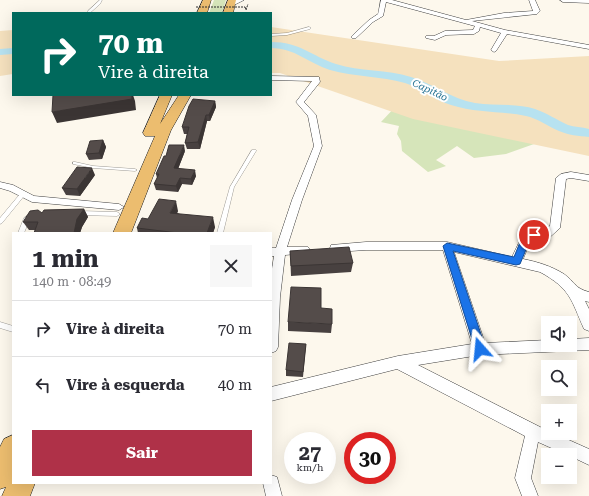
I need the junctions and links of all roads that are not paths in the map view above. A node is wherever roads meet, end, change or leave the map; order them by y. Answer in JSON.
{"nodes":[{"id":1,"x":101,"y":0,"type":"edge"},
{"id":2,"x":207,"y":0,"type":"edge"},
{"id":3,"x":385,"y":0,"type":"edge"},
{"id":4,"x":532,"y":0,"type":"edge"},
{"id":5,"x":563,"y":0,"type":"edge"},
{"id":6,"x":589,"y":0,"type":"edge"},
{"id":7,"x":244,"y":5,"type":"edge"},
{"id":8,"x":229,"y":9,"type":"edge"},
{"id":9,"x":199,"y":10,"type":"edge"},
{"id":10,"x":89,"y":12,"type":"edge"},
{"id":11,"x":461,"y":21,"type":"junction"},
{"id":12,"x":478,"y":24,"type":"junction"},
{"id":13,"x":309,"y":28,"type":"dead end"},
{"id":14,"x":505,"y":32,"type":"junction"},
{"id":15,"x":272,"y":35,"type":"edge"},
{"id":16,"x":354,"y":37,"type":"dead end"},
{"id":17,"x":428,"y":37,"type":"dead end"},
{"id":18,"x":589,"y":47,"type":"edge"},
{"id":19,"x":494,"y":50,"type":"dead end"},
{"id":20,"x":272,"y":78,"type":"edge"},
{"id":21,"x":166,"y":96,"type":"edge"},
{"id":22,"x":185,"y":96,"type":"edge"},
{"id":23,"x":254,"y":151,"type":"dead end"},
{"id":24,"x":75,"y":162,"type":"dead end"},
{"id":25,"x":135,"y":170,"type":"junction"},
{"id":26,"x":589,"y":178,"type":"edge"},
{"id":27,"x":0,"y":185,"type":"edge"},
{"id":28,"x":22,"y":195,"type":"junction"},
{"id":29,"x":118,"y":210,"type":"junction"},
{"id":30,"x":76,"y":213,"type":"edge"},
{"id":31,"x":34,"y":215,"type":"edge"},
{"id":32,"x":0,"y":222,"type":"edge"},
{"id":33,"x":21,"y":232,"type":"edge"},
{"id":34,"x":108,"y":232,"type":"edge"},
{"id":35,"x":122,"y":232,"type":"edge"},
{"id":36,"x":220,"y":232,"type":"edge"},
{"id":37,"x":447,"y":246,"type":"junction"},
{"id":38,"x":327,"y":249,"type":"edge"},
{"id":39,"x":311,"y":250,"type":"edge"},
{"id":40,"x":276,"y":252,"type":"edge"},
{"id":41,"x":516,"y":261,"type":"junction"},
{"id":42,"x":583,"y":296,"type":"edge"},
{"id":43,"x":0,"y":325,"type":"edge"},
{"id":44,"x":589,"y":325,"type":"edge"},
{"id":45,"x":12,"y":328,"type":"edge"},
{"id":46,"x":272,"y":331,"type":"edge"},
{"id":47,"x":589,"y":344,"type":"edge"},
{"id":48,"x":577,"y":345,"type":"edge"},
{"id":49,"x":541,"y":346,"type":"edge"},
{"id":50,"x":480,"y":349,"type":"junction"},
{"id":51,"x":398,"y":362,"type":"junction"},
{"id":52,"x":272,"y":394,"type":"edge"},
{"id":53,"x":533,"y":432,"type":"junction"},
{"id":54,"x":12,"y":450,"type":"edge"},
{"id":55,"x":589,"y":457,"type":"edge"},
{"id":56,"x":0,"y":476,"type":"edge"},
{"id":57,"x":22,"y":484,"type":"edge"},
{"id":58,"x":271,"y":484,"type":"edge"},
{"id":59,"x":16,"y":496,"type":"edge"},
{"id":60,"x":274,"y":496,"type":"edge"},
{"id":61,"x":530,"y":496,"type":"edge"}],
"edges":[{"from":1,"to":10,"type":"lane"},
{"from":2,"to":9,"type":"main road"},
{"from":3,"to":11,"type":"street"},
{"from":3,"to":16,"type":"street"},
{"from":4,"to":11,"type":"street"},
{"from":5,"to":6,"type":"street"},
{"from":7,"to":8,"type":"street"},
{"from":11,"to":12,"type":"street"},
{"from":12,"to":14,"type":"street"},
{"from":12,"to":17,"type":"street"},
{"from":13,"to":15,"type":"lane"},
{"from":14,"to":18,"type":"street"},
{"from":14,"to":19,"type":"street"},
{"from":20,"to":40,"type":"street"},
{"from":21,"to":25,"type":"main road"},
{"from":22,"to":35,"type":"main road"},
{"from":23,"to":36,"type":"lane"},
{"from":24,"to":25,"type":"lane"},
{"from":25,"to":29,"type":"main road"},
{"from":26,"to":41,"type":"street"},
{"from":27,"to":28,"type":"street"},
{"from":28,"to":29,"type":"street"},
{"from":28,"to":32,"type":"lane"},
{"from":29,"to":30,"type":"lane"},
{"from":29,"to":34,"type":"main road"},
{"from":31,"to":33,"type":"lane"},
{"from":37,"to":38,"type":"street"},
{"from":37,"to":41,"type":"street"},
{"from":37,"to":50,"type":"street"},
{"from":39,"to":40,"type":"street"},
{"from":40,"to":46,"type":"street"},
{"from":41,"to":42,"type":"street"},
{"from":42,"to":44,"type":"street"},
{"from":43,"to":45,"type":"lane"},
{"from":47,"to":48,"type":"street"},
{"from":49,"to":50,"type":"street"},
{"from":50,"to":51,"type":"street"},
{"from":51,"to":52,"type":"street"},
{"from":51,"to":53,"type":"street"},
{"from":53,"to":55,"type":"street"},
{"from":53,"to":61,"type":"street"},
{"from":54,"to":56,"type":"main road"},
{"from":57,"to":59,"type":"main road"},
{"from":58,"to":60,"type":"street"}]}
